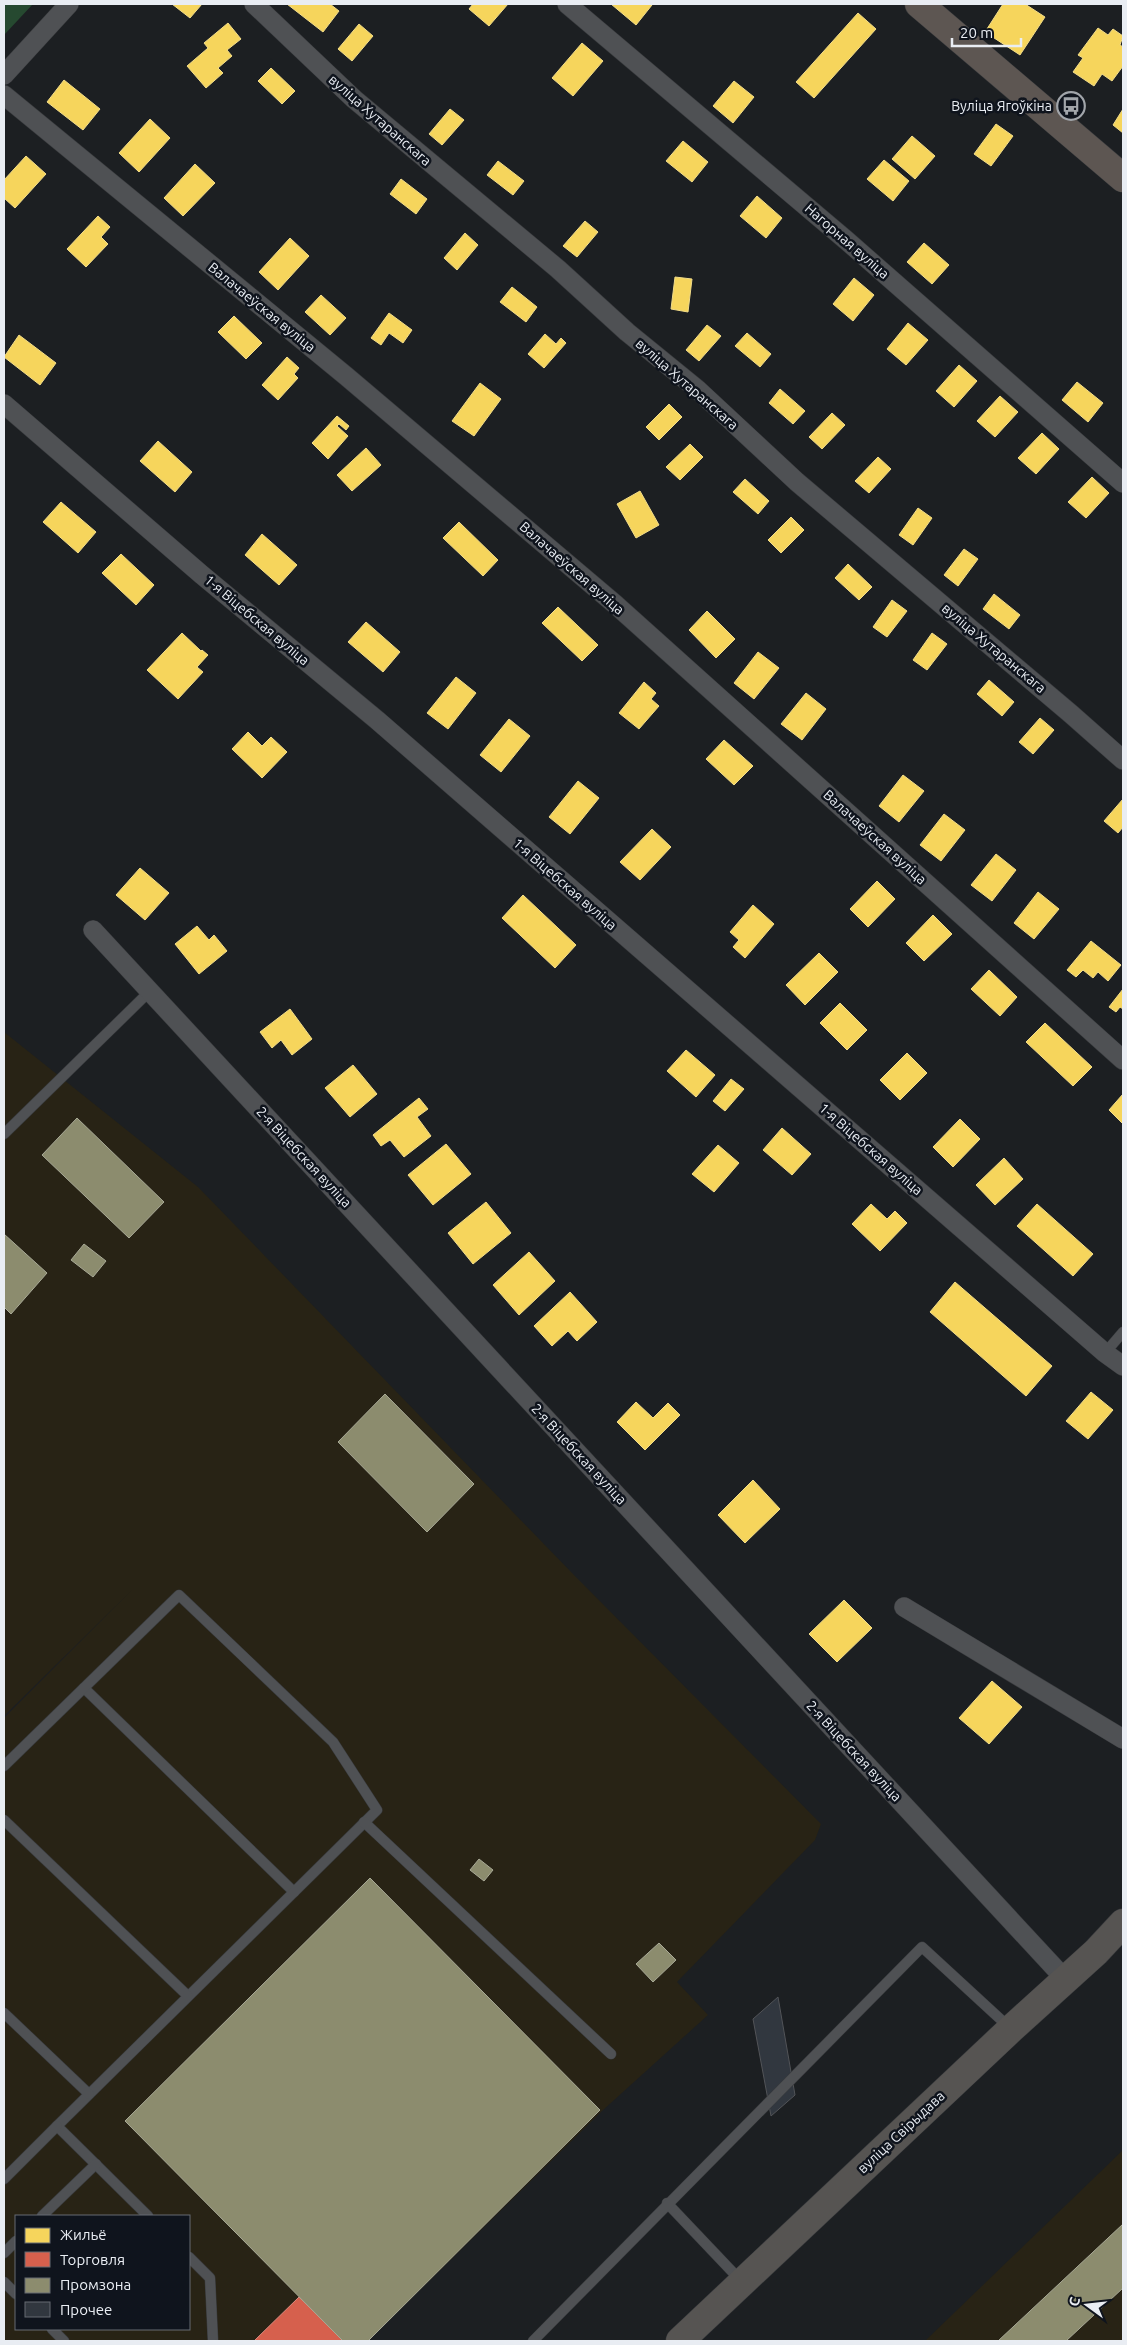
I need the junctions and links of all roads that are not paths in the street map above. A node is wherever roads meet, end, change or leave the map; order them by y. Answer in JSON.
{"nodes":[{"id":1,"x":69,"y":4,"type":"edge"},
{"id":2,"x":254,"y":4,"type":"edge"},
{"id":3,"x":567,"y":4,"type":"edge"},
{"id":4,"x":919,"y":4,"type":"edge"},
{"id":5,"x":4,"y":75,"type":"edge"},
{"id":6,"x":4,"y":96,"type":"edge"},
{"id":7,"x":1123,"y":178,"type":"edge"},
{"id":8,"x":4,"y":404,"type":"edge"},
{"id":9,"x":1123,"y":483,"type":"edge"},
{"id":10,"x":1123,"y":760,"type":"edge"},
{"id":11,"x":93,"y":930,"type":"dead end"},
{"id":12,"x":150,"y":991,"type":"junction"},
{"id":13,"x":1123,"y":1060,"type":"edge"},
{"id":14,"x":4,"y":1134,"type":"edge"},
{"id":15,"x":1123,"y":1332,"type":"edge"},
{"id":16,"x":1105,"y":1353,"type":"junction"},
{"id":17,"x":1123,"y":1366,"type":"edge"},
{"id":18,"x":904,"y":1607,"type":"dead end"},
{"id":19,"x":84,"y":1688,"type":"junction"},
{"id":20,"x":1123,"y":1739,"type":"edge"},
{"id":21,"x":4,"y":1766,"type":"edge"},
{"id":22,"x":4,"y":1820,"type":"edge"},
{"id":23,"x":364,"y":1822,"type":"junction"},
{"id":24,"x":294,"y":1892,"type":"junction"},
{"id":25,"x":1123,"y":1923,"type":"edge"},
{"id":26,"x":1065,"y":1979,"type":"junction"},
{"id":27,"x":188,"y":1996,"type":"junction"},
{"id":28,"x":4,"y":2013,"type":"edge"},
{"id":29,"x":1011,"y":2029,"type":"junction"},
{"id":30,"x":611,"y":2054,"type":"dead end"},
{"id":31,"x":89,"y":2094,"type":"junction"},
{"id":32,"x":57,"y":2126,"type":"junction"},
{"id":33,"x":96,"y":2164,"type":"junction"},
{"id":34,"x":4,"y":2179,"type":"edge"},
{"id":35,"x":667,"y":2203,"type":"junction"},
{"id":36,"x":43,"y":2215,"type":"edge"},
{"id":37,"x":147,"y":2215,"type":"edge"},
{"id":38,"x":15,"y":2242,"type":"edge"},
{"id":39,"x":4,"y":2253,"type":"edge"},
{"id":40,"x":190,"y":2258,"type":"edge"},
{"id":41,"x":4,"y":2282,"type":"edge"},
{"id":42,"x":742,"y":2282,"type":"junction"},
{"id":43,"x":15,"y":2293,"type":"edge"},
{"id":44,"x":53,"y":2330,"type":"edge"},
{"id":45,"x":64,"y":2341,"type":"edge"},
{"id":46,"x":213,"y":2341,"type":"edge"},
{"id":47,"x":534,"y":2341,"type":"edge"},
{"id":48,"x":680,"y":2341,"type":"edge"}],
"edges":[{"from":1,"to":5,"type":"street"},
{"from":2,"to":10,"type":"street","name":"вуліца Хутаранскага"},
{"from":3,"to":9,"type":"street","name":"Нагорная вуліца"},
{"from":4,"to":7,"type":"main road"},
{"from":6,"to":13,"type":"street","name":"Валачаеўская вуліца"},
{"from":8,"to":16,"type":"street","name":"1-я Віцебская вуліца"},
{"from":11,"to":12,"type":"street","name":"2-я Віцебская вуліца"},
{"from":12,"to":14,"type":"lane"},
{"from":12,"to":26,"type":"street","name":"2-я Віцебская вуліца"},
{"from":15,"to":16,"type":"lane"},
{"from":16,"to":17,"type":"street","name":"1-я Віцебская вуліца"},
{"from":18,"to":20,"type":"street"},
{"from":19,"to":21,"type":"lane"},
{"from":19,"to":23,"type":"lane"},
{"from":19,"to":24,"type":"lane"},
{"from":22,"to":27,"type":"lane"},
{"from":23,"to":24,"type":"lane"},
{"from":23,"to":30,"type":"lane"},
{"from":24,"to":27,"type":"lane"},
{"from":25,"to":26,"type":"main road","name":"вуліца Свірыдава"},
{"from":26,"to":29,"type":"main road","name":"вуліца Свірыдава"},
{"from":27,"to":31,"type":"lane"},
{"from":28,"to":31,"type":"lane"},
{"from":29,"to":35,"type":"lane"},
{"from":29,"to":42,"type":"main road","name":"вуліца Свірыдава"},
{"from":31,"to":32,"type":"lane"},
{"from":32,"to":33,"type":"lane"},
{"from":32,"to":34,"type":"lane"},
{"from":33,"to":36,"type":"lane"},
{"from":33,"to":37,"type":"lane"},
{"from":35,"to":42,"type":"lane"},
{"from":35,"to":47,"type":"lane"},
{"from":38,"to":39,"type":"lane"},
{"from":40,"to":46,"type":"lane"},
{"from":41,"to":43,"type":"lane"},
{"from":42,"to":48,"type":"main road","name":"вуліца Свірыдава"},
{"from":44,"to":45,"type":"lane"}]}
